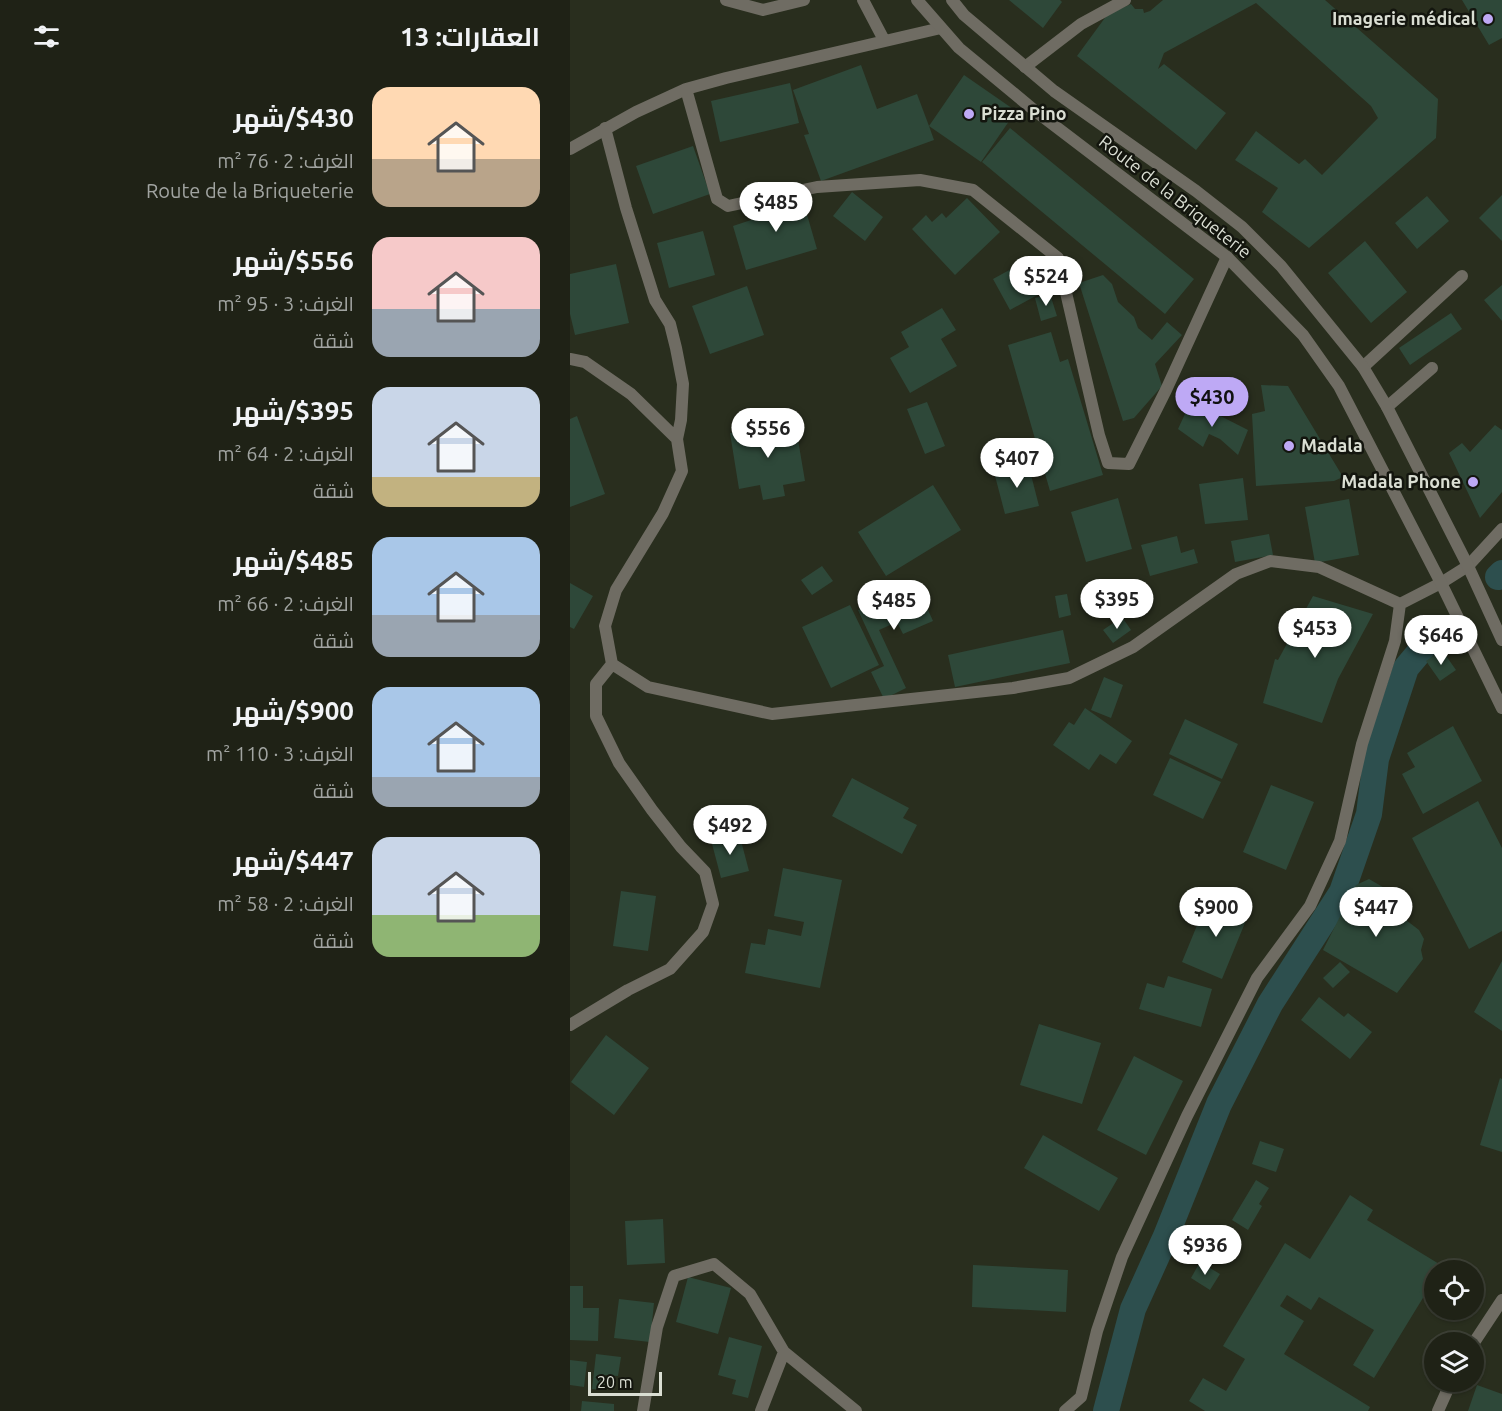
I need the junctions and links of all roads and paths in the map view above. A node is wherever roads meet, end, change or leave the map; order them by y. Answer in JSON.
{"nodes":[{"id":1,"x":726,"y":0,"type":"edge"},
{"id":2,"x":804,"y":0,"type":"edge"},
{"id":3,"x":863,"y":0,"type":"edge"},
{"id":4,"x":917,"y":0,"type":"edge"},
{"id":5,"x":952,"y":0,"type":"edge"},
{"id":6,"x":1125,"y":0,"type":"edge"},
{"id":7,"x":941,"y":28,"type":"junction"},
{"id":8,"x":884,"y":40,"type":"junction"},
{"id":9,"x":1025,"y":66,"type":"junction"},
{"id":10,"x":686,"y":90,"type":"junction"},
{"id":11,"x":605,"y":128,"type":"junction"},
{"id":12,"x":570,"y":149,"type":"edge"},
{"id":13,"x":1227,"y":257,"type":"junction"},
{"id":14,"x":1462,"y":276,"type":"dead end"},
{"id":15,"x":570,"y":359,"type":"edge"},
{"id":16,"x":1363,"y":367,"type":"junction"},
{"id":17,"x":1432,"y":368,"type":"dead end"},
{"id":18,"x":1387,"y":407,"type":"junction"},
{"id":19,"x":677,"y":440,"type":"junction"},
{"id":20,"x":1502,"y":529,"type":"edge"},
{"id":21,"x":1468,"y":566,"type":"junction"},
{"id":22,"x":1441,"y":583,"type":"junction"},
{"id":23,"x":1400,"y":604,"type":"junction"},
{"id":24,"x":1501,"y":637,"type":"edge"},
{"id":25,"x":612,"y":664,"type":"junction"},
{"id":26,"x":1502,"y":708,"type":"edge"},
{"id":27,"x":570,"y":1024,"type":"edge"},
{"id":28,"x":1502,"y":1300,"type":"edge"},
{"id":29,"x":1481,"y":1332,"type":"edge"},
{"id":30,"x":784,"y":1352,"type":"junction"},
{"id":31,"x":1447,"y":1392,"type":"edge"},
{"id":32,"x":643,"y":1411,"type":"edge"},
{"id":33,"x":761,"y":1411,"type":"edge"},
{"id":34,"x":856,"y":1411,"type":"edge"},
{"id":35,"x":1065,"y":1411,"type":"edge"},
{"id":36,"x":1438,"y":1411,"type":"edge"}],
"edges":[{"from":1,"to":2,"type":"street"},
{"from":3,"to":8,"type":"street"},
{"from":4,"to":7,"type":"street","name":"Route de la Briqueterie"},
{"from":5,"to":9,"type":"street","name":"Route de la Briqueterie"},
{"from":6,"to":9,"type":"street"},
{"from":7,"to":8,"type":"street"},
{"from":7,"to":13,"type":"street","name":"Route de la Briqueterie"},
{"from":8,"to":10,"type":"street"},
{"from":9,"to":16,"type":"street","name":"Route de la Briqueterie"},
{"from":10,"to":11,"type":"street"},
{"from":10,"to":13,"type":"street"},
{"from":11,"to":12,"type":"street"},
{"from":11,"to":19,"type":"street"},
{"from":13,"to":22,"type":"street","name":"Route de la Briqueterie"},
{"from":14,"to":16,"type":"street"},
{"from":15,"to":19,"type":"street"},
{"from":16,"to":18,"type":"street","name":"Route de la Briqueterie"},
{"from":17,"to":18,"type":"street"},
{"from":18,"to":21,"type":"street","name":"Route de la Briqueterie"},
{"from":19,"to":25,"type":"street"},
{"from":20,"to":21,"type":"street"},
{"from":21,"to":22,"type":"street"},
{"from":21,"to":24,"type":"street","name":"Route de la Briqueterie"},
{"from":22,"to":23,"type":"street"},
{"from":22,"to":26,"type":"street","name":"Route de la Briqueterie"},
{"from":23,"to":25,"type":"street"},
{"from":23,"to":35,"type":"street"},
{"from":25,"to":27,"type":"street"},
{"from":28,"to":29,"type":"street"},
{"from":30,"to":32,"type":"street"},
{"from":30,"to":33,"type":"street"},
{"from":30,"to":34,"type":"street"},
{"from":31,"to":36,"type":"street"}]}
